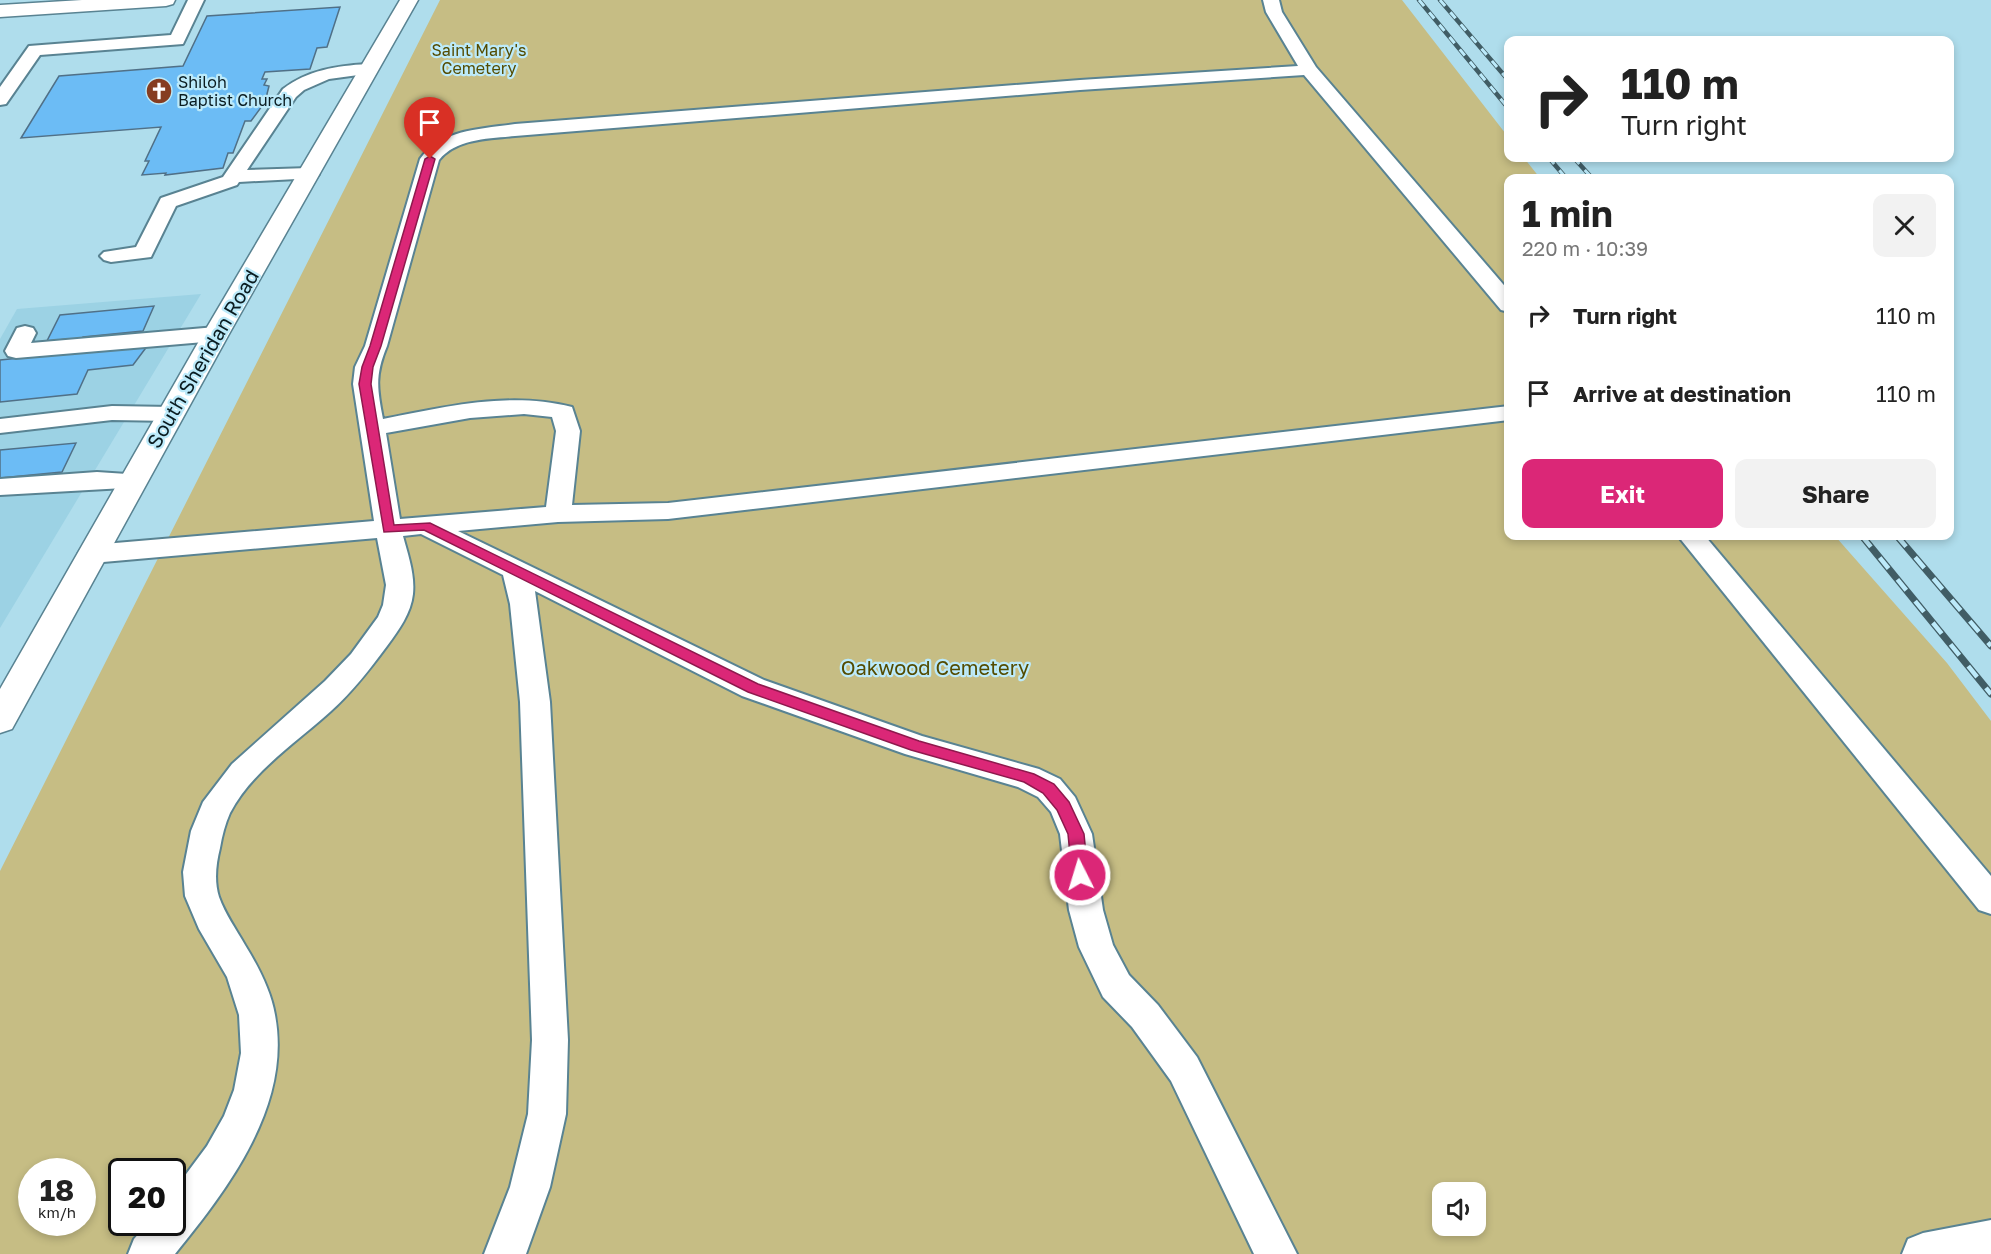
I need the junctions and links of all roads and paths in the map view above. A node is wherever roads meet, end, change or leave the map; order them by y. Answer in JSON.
{"nodes":[{"id":1,"x":5,"y":0,"type":"edge"},
{"id":2,"x":165,"y":0,"type":"edge"},
{"id":3,"x":196,"y":0,"type":"edge"},
{"id":4,"x":408,"y":0,"type":"edge"},
{"id":5,"x":1271,"y":0,"type":"edge"},
{"id":6,"x":0,"y":6,"type":"edge"},
{"id":7,"x":0,"y":11,"type":"edge"},
{"id":8,"x":367,"y":69,"type":"junction"},
{"id":9,"x":1310,"y":70,"type":"junction"},
{"id":10,"x":0,"y":100,"type":"edge"},
{"id":11,"x":309,"y":174,"type":"junction"},
{"id":12,"x":234,"y":176,"type":"junction"},
{"id":13,"x":111,"y":256,"type":"dead end"},
{"id":14,"x":1504,"y":298,"type":"edge"},
{"id":15,"x":25,"y":333,"type":"dead end"},
{"id":16,"x":216,"y":334,"type":"junction"},
{"id":17,"x":172,"y":414,"type":"junction"},
{"id":18,"x":1504,"y":414,"type":"edge"},
{"id":19,"x":0,"y":426,"type":"edge"},
{"id":20,"x":373,"y":428,"type":"junction"},
{"id":21,"x":133,"y":481,"type":"junction"},
{"id":22,"x":0,"y":487,"type":"edge"},
{"id":23,"x":558,"y":514,"type":"junction"},
{"id":24,"x":426,"y":526,"type":"junction"},
{"id":25,"x":388,"y":530,"type":"junction"},
{"id":26,"x":1694,"y":540,"type":"edge"},
{"id":27,"x":92,"y":554,"type":"junction"},
{"id":28,"x":515,"y":570,"type":"junction"},
{"id":29,"x":0,"y":720,"type":"edge"},
{"id":30,"x":1991,"y":900,"type":"edge"},
{"id":31,"x":1991,"y":1240,"type":"edge"},
{"id":32,"x":149,"y":1254,"type":"edge"},
{"id":33,"x":505,"y":1254,"type":"edge"},
{"id":34,"x":1276,"y":1254,"type":"edge"},
{"id":35,"x":1923,"y":1254,"type":"edge"}],
"edges":[{"from":1,"to":6,"type":"main road"},
{"from":2,"to":7,"type":"main road"},
{"from":3,"to":10,"type":"lane"},
{"from":4,"to":8,"type":"main road","name":"South Sheridan Road"},
{"from":5,"to":9,"type":"lane"},
{"from":8,"to":11,"type":"main road","name":"South Sheridan Road"},
{"from":8,"to":12,"type":"lane"},
{"from":9,"to":14,"type":"lane"},
{"from":9,"to":20,"type":"lane"},
{"from":11,"to":12,"type":"lane"},
{"from":11,"to":16,"type":"main road","name":"South Sheridan Road"},
{"from":12,"to":13,"type":"lane"},
{"from":15,"to":16,"type":"lane"},
{"from":16,"to":17,"type":"main road","name":"South Sheridan Road"},
{"from":17,"to":19,"type":"lane"},
{"from":17,"to":21,"type":"main road","name":"South Sheridan Road"},
{"from":18,"to":23,"type":"lane"},
{"from":20,"to":23,"type":"lane"},
{"from":20,"to":25,"type":"lane"},
{"from":21,"to":22,"type":"lane"},
{"from":21,"to":27,"type":"main road","name":"South Sheridan Road"},
{"from":23,"to":24,"type":"lane"},
{"from":24,"to":25,"type":"lane"},
{"from":24,"to":28,"type":"lane"},
{"from":25,"to":27,"type":"lane"},
{"from":25,"to":32,"type":"lane"},
{"from":26,"to":30,"type":"lane"},
{"from":27,"to":29,"type":"main road","name":"South Sheridan Road"},
{"from":28,"to":33,"type":"lane"},
{"from":28,"to":34,"type":"lane"},
{"from":31,"to":35,"type":"lane"}]}
